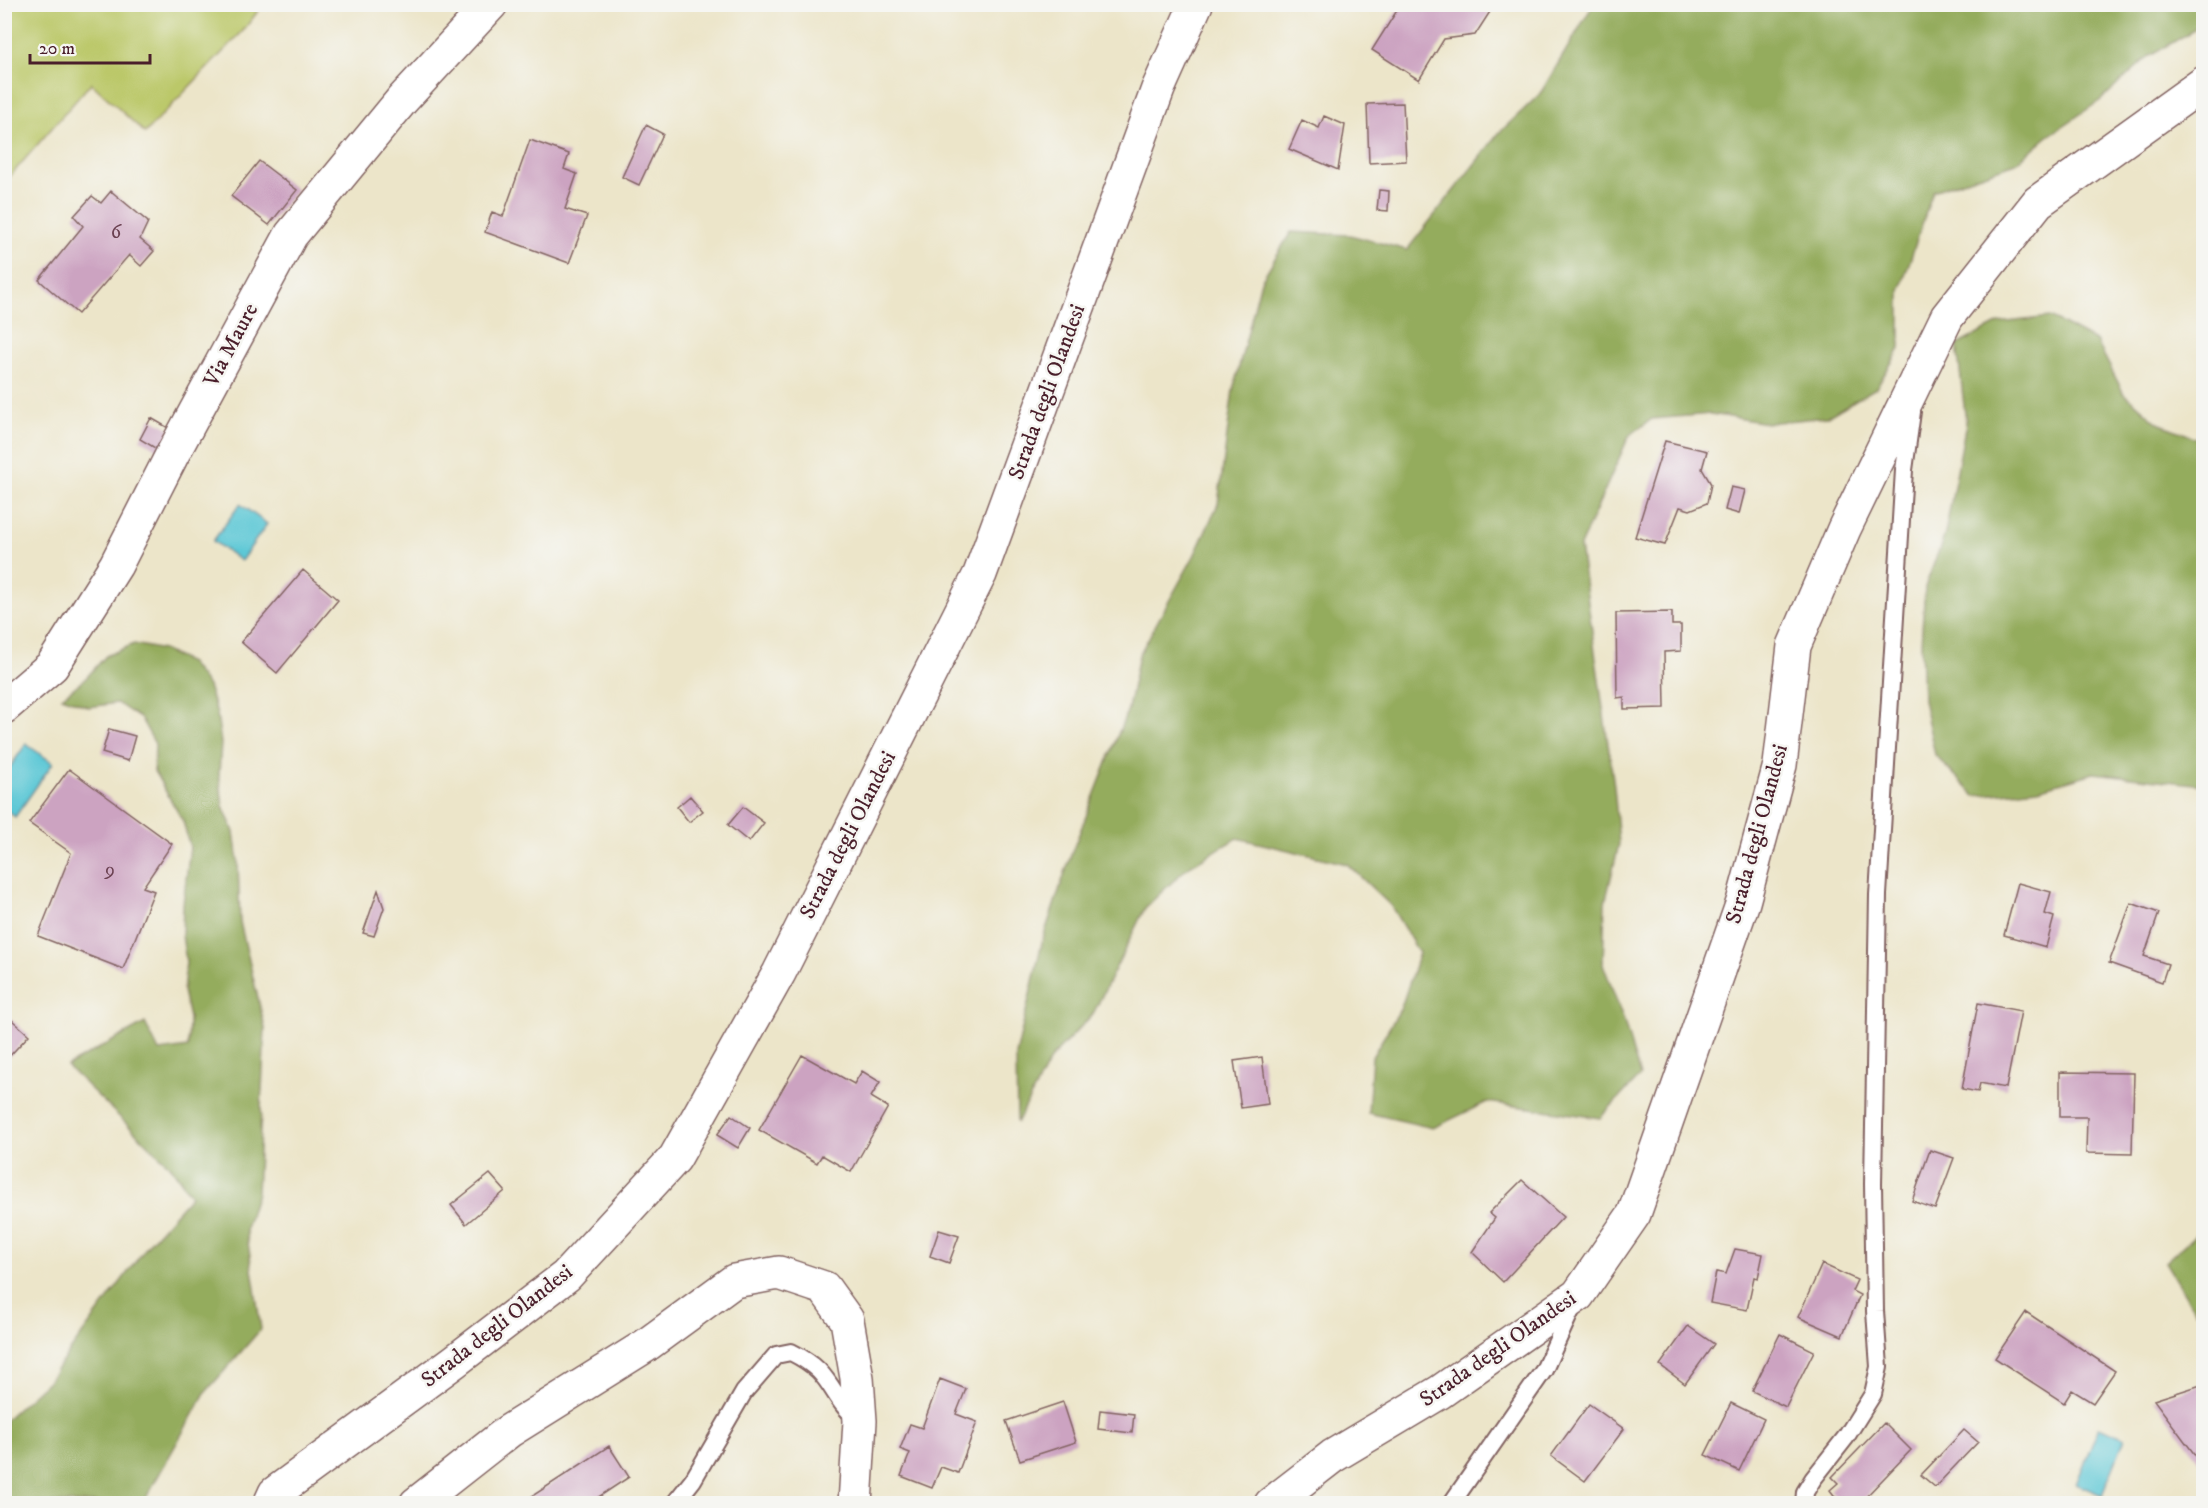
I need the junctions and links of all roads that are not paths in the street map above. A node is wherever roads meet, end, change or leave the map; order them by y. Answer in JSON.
{"nodes":[{"id":1,"x":491,"y":4,"type":"edge"},
{"id":2,"x":1196,"y":4,"type":"edge"},
{"id":3,"x":2204,"y":83,"type":"edge"},
{"id":4,"x":1918,"y":374,"type":"junction"},
{"id":5,"x":4,"y":707,"type":"edge"},
{"id":6,"x":1578,"y":1295,"type":"junction"},
{"id":7,"x":860,"y":1420,"type":"junction"},
{"id":8,"x":270,"y":1503,"type":"edge"},
{"id":9,"x":416,"y":1503,"type":"edge"},
{"id":10,"x":674,"y":1503,"type":"edge"},
{"id":11,"x":855,"y":1503,"type":"edge"},
{"id":12,"x":1271,"y":1503,"type":"edge"},
{"id":13,"x":1451,"y":1503,"type":"edge"},
{"id":14,"x":1804,"y":1503,"type":"edge"}],
"edges":[{"from":1,"to":5,"type":"main road","name":"Via Maure"},
{"from":2,"to":8,"type":"main road","name":"Strada degli Olandesi"},
{"from":3,"to":4,"type":"main road","name":"Strada degli Olandesi"},
{"from":4,"to":6,"type":"main road","name":"Strada degli Olandesi"},
{"from":4,"to":14,"type":"lane"},
{"from":6,"to":12,"type":"main road","name":"Strada degli Olandesi"},
{"from":6,"to":13,"type":"lane"},
{"from":7,"to":9,"type":"main road"},
{"from":7,"to":10,"type":"lane"},
{"from":7,"to":11,"type":"main road"}]}
